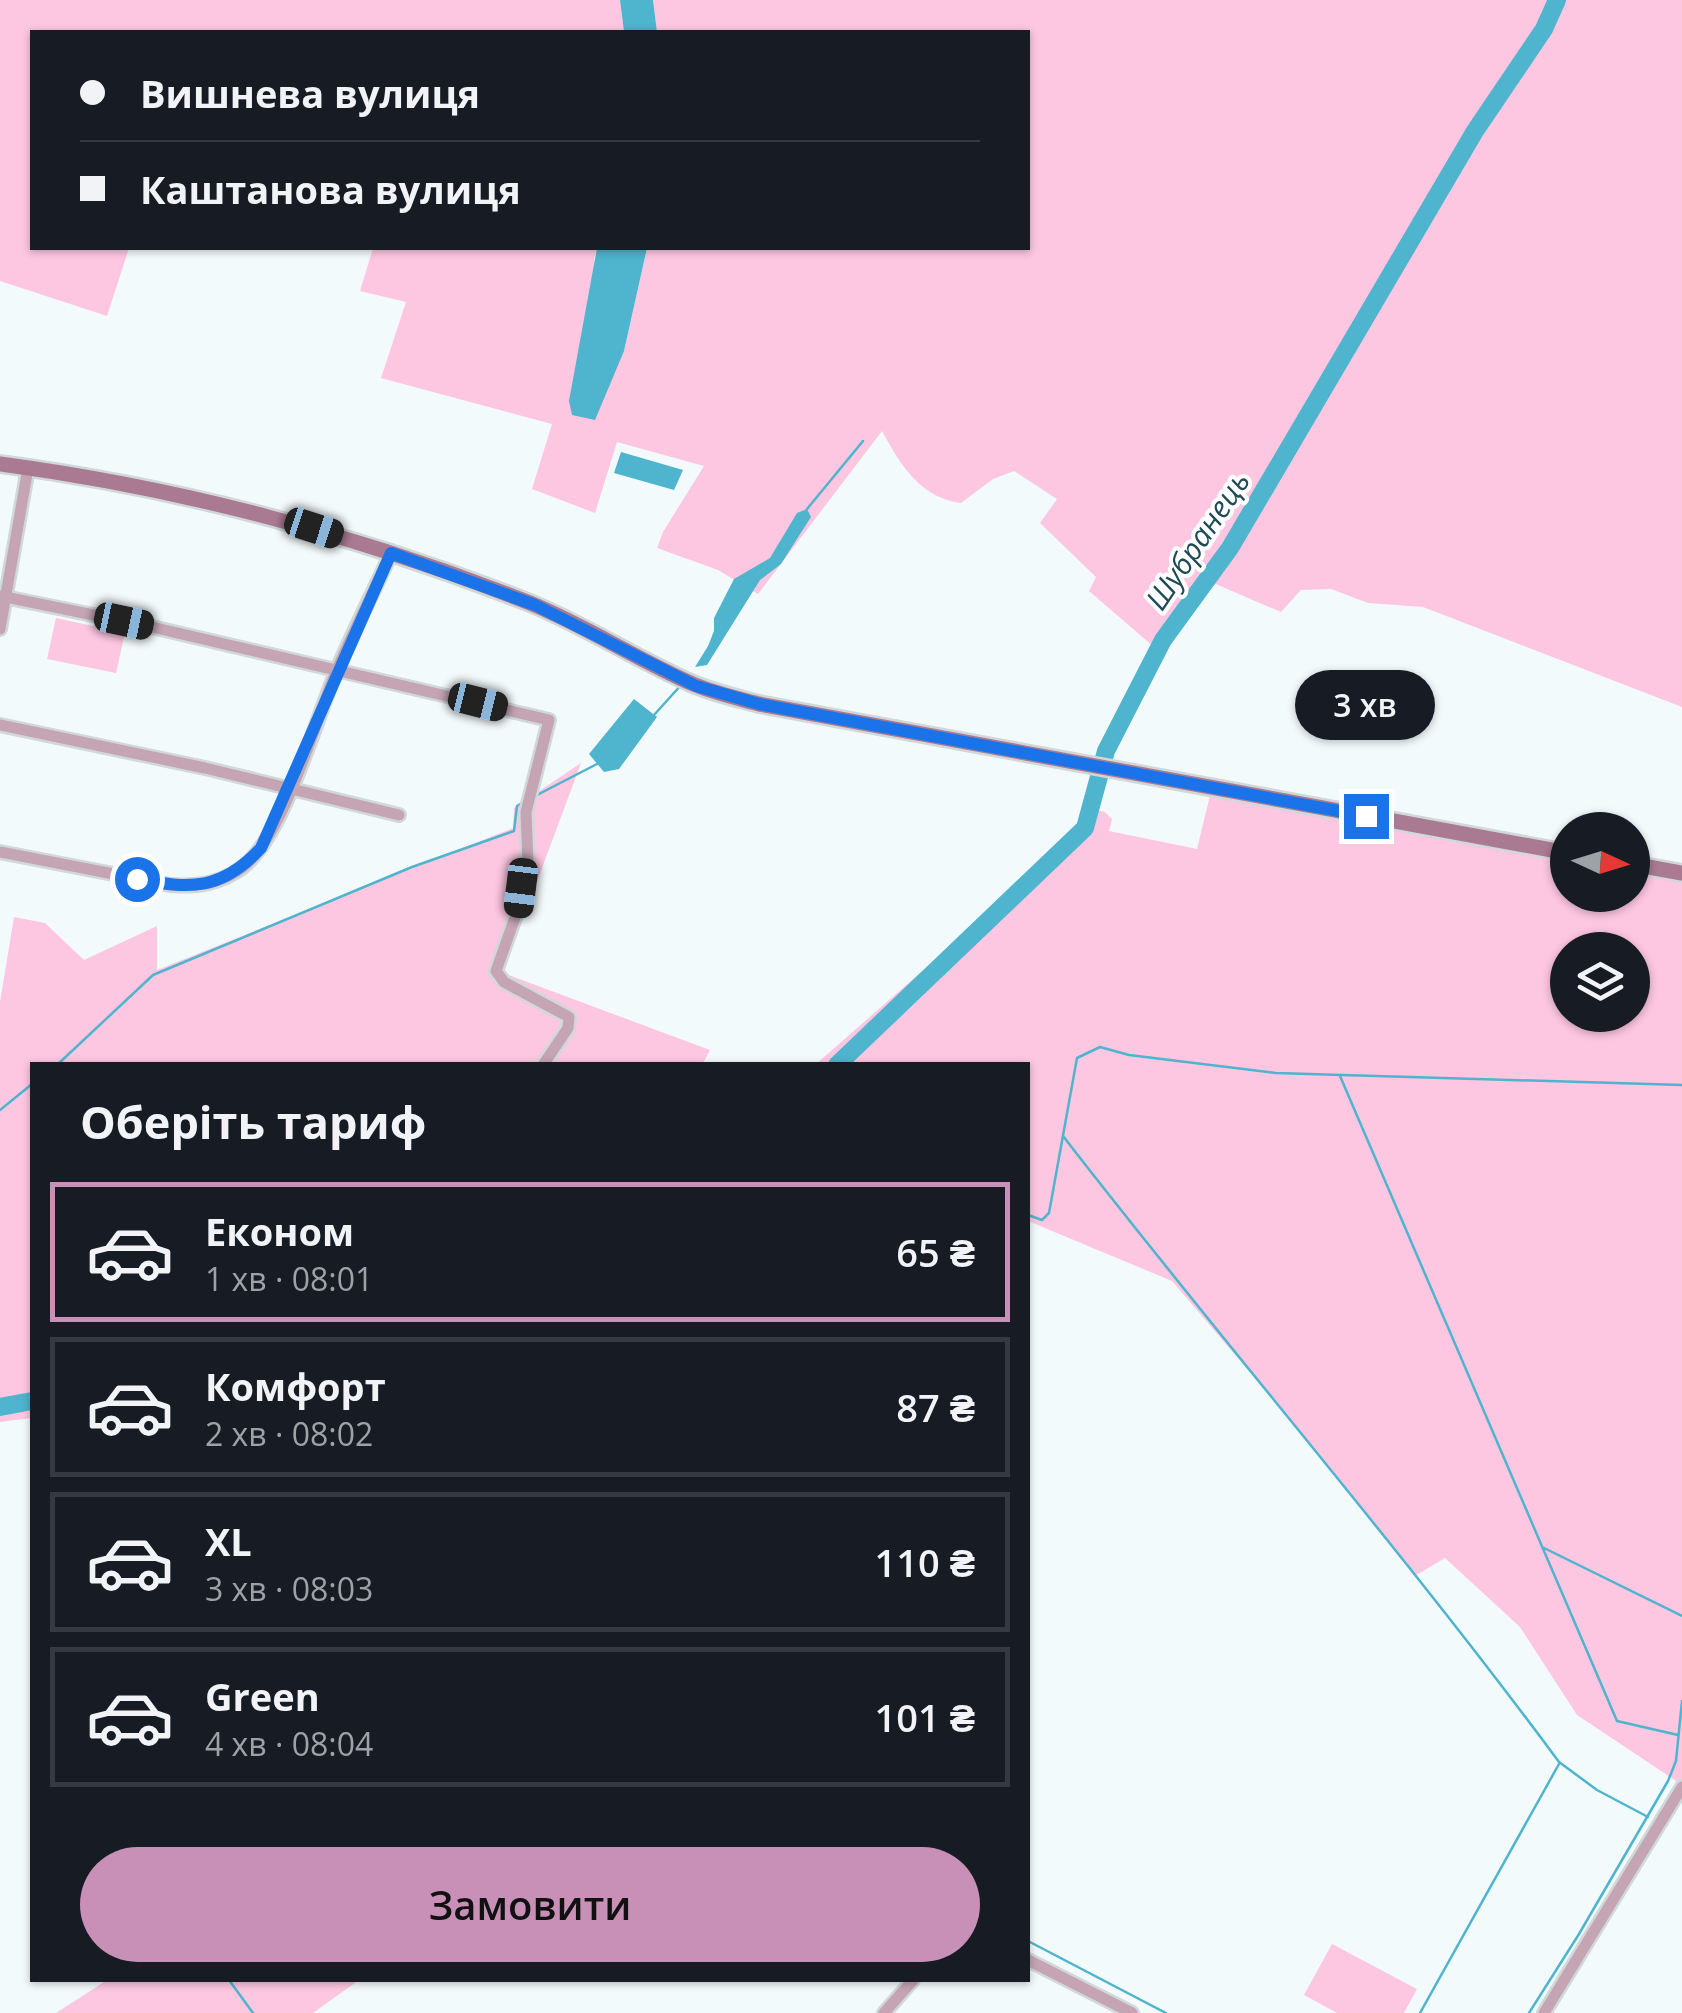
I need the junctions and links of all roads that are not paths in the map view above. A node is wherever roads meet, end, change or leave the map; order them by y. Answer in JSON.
{"nodes":[{"id":1,"x":0,"y":464,"type":"edge"},
{"id":2,"x":28,"y":468,"type":"junction"},
{"id":3,"x":391,"y":553,"type":"junction"},
{"id":4,"x":3,"y":597,"type":"edge"},
{"id":5,"x":0,"y":630,"type":"edge"},
{"id":6,"x":337,"y":670,"type":"junction"},
{"id":7,"x":0,"y":725,"type":"edge"},
{"id":8,"x":290,"y":788,"type":"junction"},
{"id":9,"x":399,"y":815,"type":"dead end"},
{"id":10,"x":1550,"y":850,"type":"edge"},
{"id":11,"x":0,"y":852,"type":"edge"},
{"id":12,"x":1650,"y":868,"type":"edge"},
{"id":13,"x":1682,"y":874,"type":"edge"},
{"id":14,"x":545,"y":1062,"type":"edge"},
{"id":15,"x":1682,"y":1787,"type":"edge"},
{"id":16,"x":1030,"y":1961,"type":"edge"},
{"id":17,"x":911,"y":1982,"type":"edge"},
{"id":18,"x":884,"y":2013,"type":"edge"},
{"id":19,"x":1132,"y":2013,"type":"edge"},
{"id":20,"x":1544,"y":2013,"type":"edge"}],
"edges":[{"from":1,"to":2,"type":"main road"},
{"from":2,"to":3,"type":"main road"},
{"from":2,"to":4,"type":"street"},
{"from":3,"to":6,"type":"street"},
{"from":3,"to":10,"type":"main road"},
{"from":4,"to":5,"type":"street"},
{"from":4,"to":6,"type":"street"},
{"from":6,"to":8,"type":"street"},
{"from":6,"to":14,"type":"street"},
{"from":7,"to":8,"type":"street"},
{"from":8,"to":9,"type":"street"},
{"from":8,"to":11,"type":"street"},
{"from":12,"to":13,"type":"main road"},
{"from":15,"to":20,"type":"street"},
{"from":16,"to":19,"type":"street"},
{"from":17,"to":18,"type":"street"}]}
